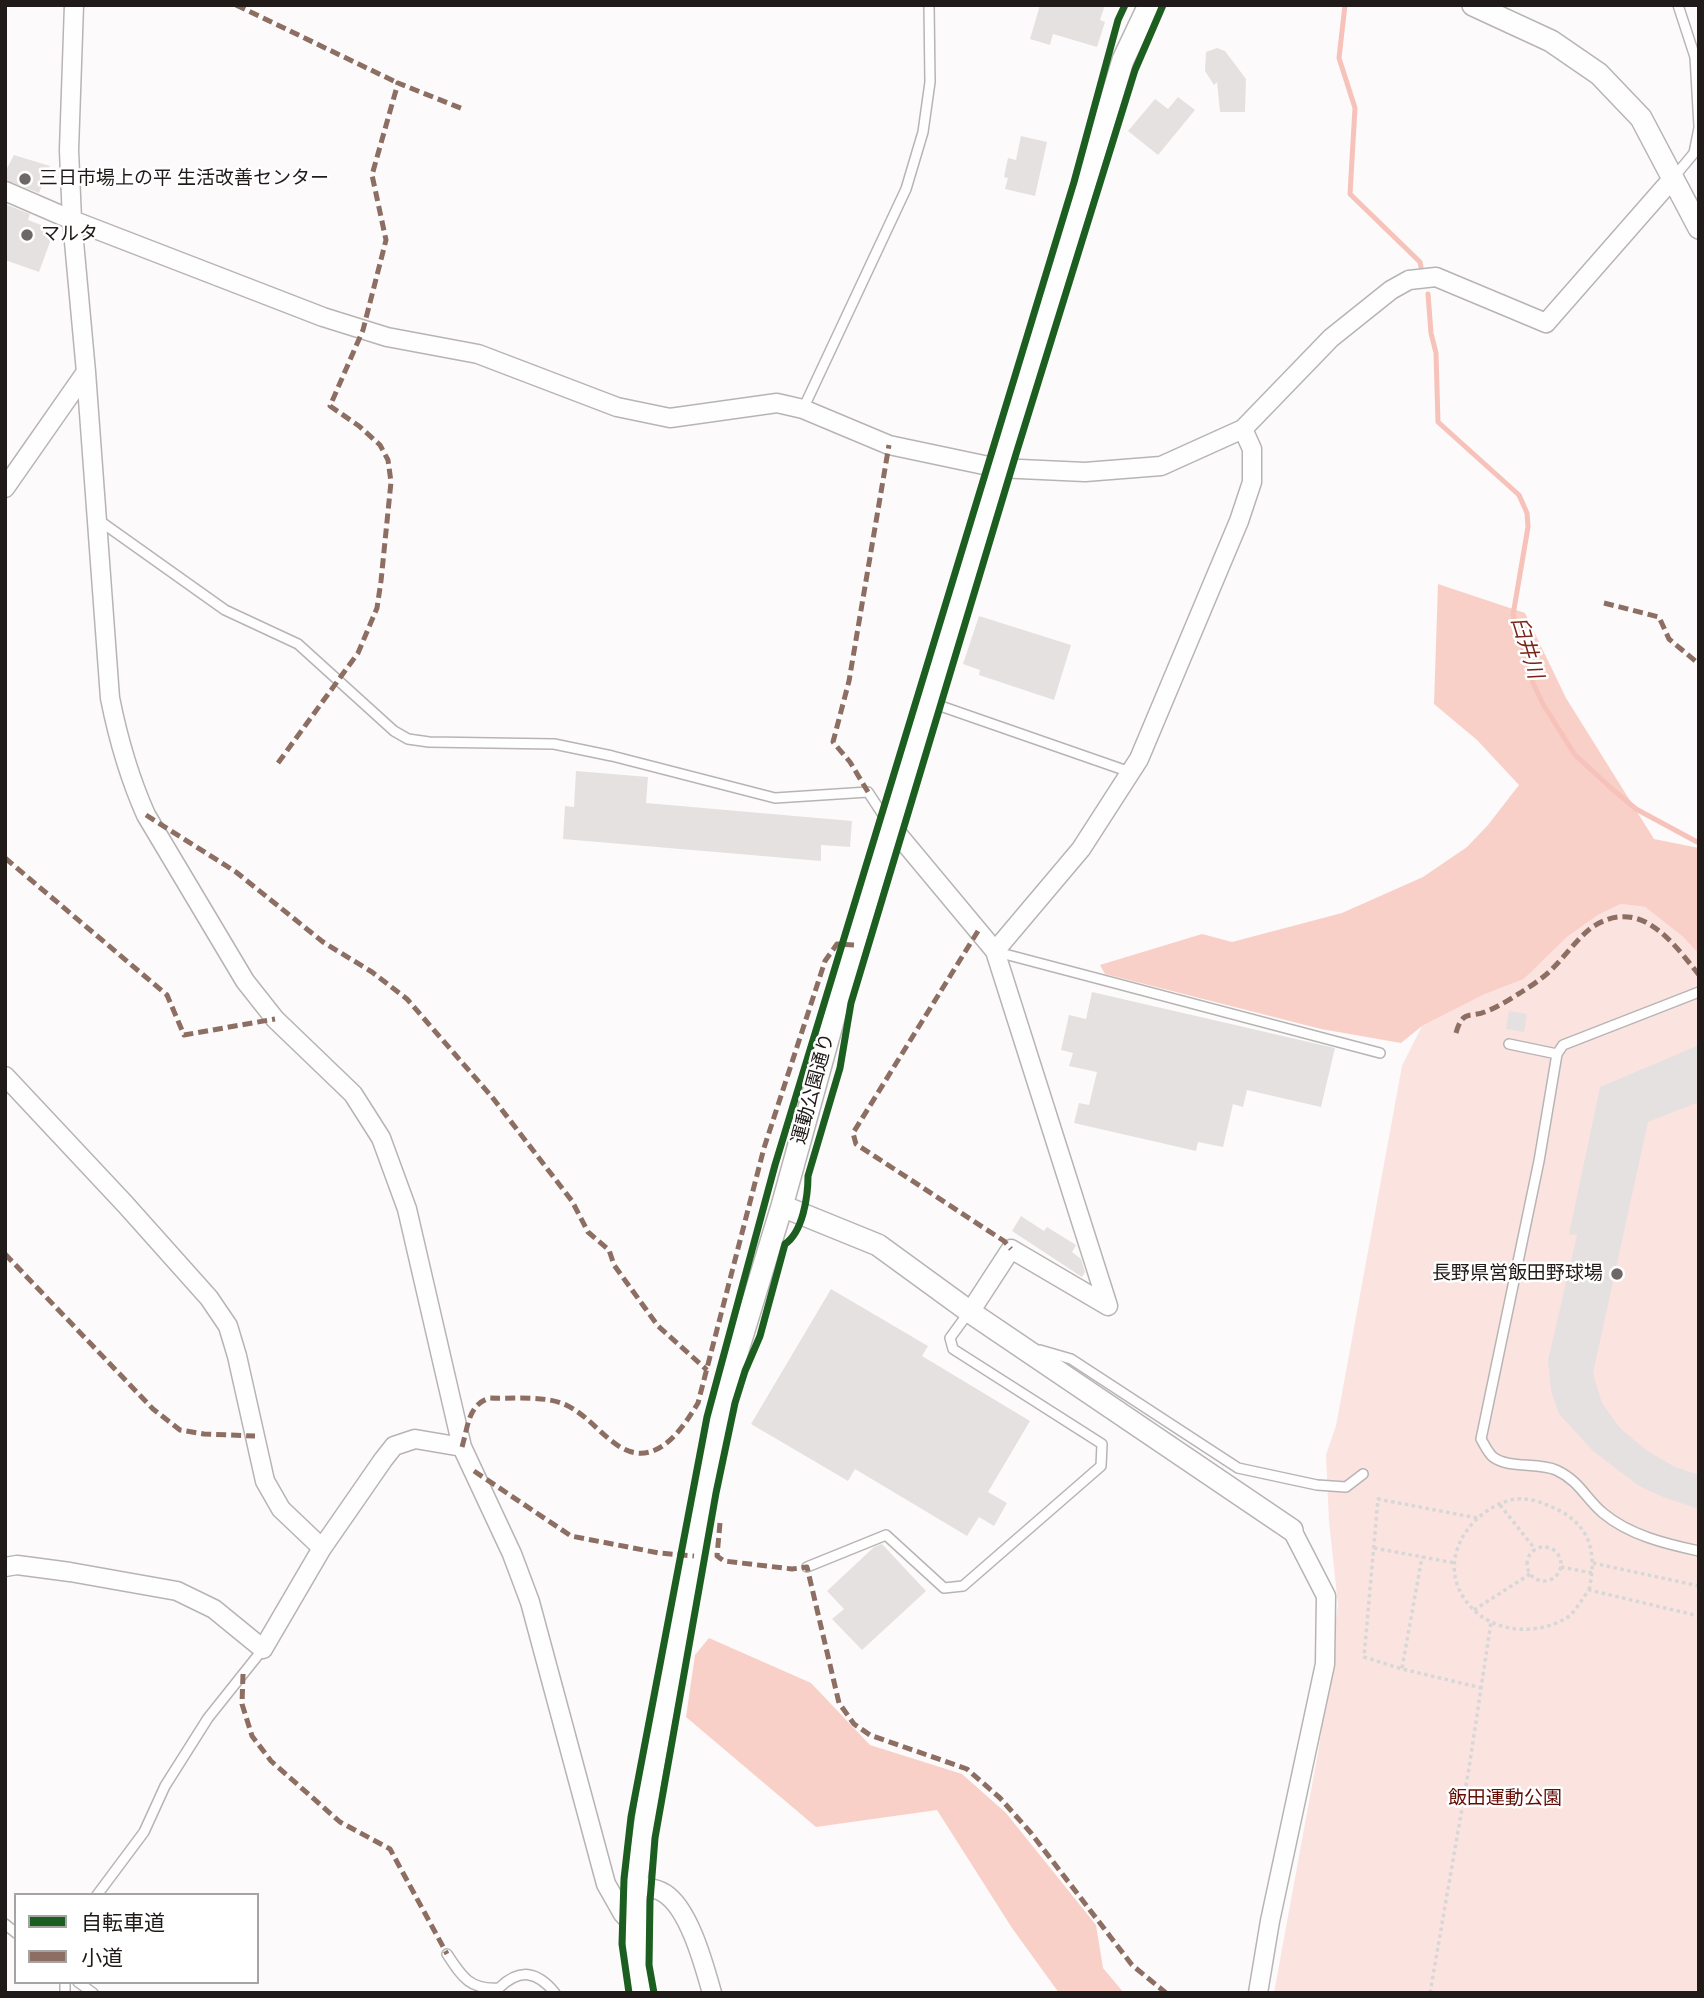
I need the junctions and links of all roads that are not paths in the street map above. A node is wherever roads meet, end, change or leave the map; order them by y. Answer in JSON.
{"nodes":[{"id":1,"x":75,"y":5,"type":"edge"},
{"id":2,"x":929,"y":5,"type":"edge"},
{"id":3,"x":1149,"y":5,"type":"edge"},
{"id":4,"x":1473,"y":5,"type":"edge"},
{"id":5,"x":1678,"y":5,"type":"edge"},
{"id":6,"x":1699,"y":127,"type":"edge"},
{"id":7,"x":1673,"y":178,"type":"junction"},
{"id":8,"x":5,"y":191,"type":"edge"},
{"id":9,"x":72,"y":220,"type":"junction"},
{"id":10,"x":1699,"y":228,"type":"edge"},
{"id":11,"x":86,"y":372,"type":"junction"},
{"id":12,"x":803,"y":408,"type":"junction"},
{"id":13,"x":1243,"y":429,"type":"junction"},
{"id":14,"x":998,"y":467,"type":"junction"},
{"id":15,"x":5,"y":488,"type":"edge"},
{"id":16,"x":96,"y":517,"type":"junction"},
{"id":17,"x":928,"y":701,"type":"junction"},
{"id":18,"x":1130,"y":772,"type":"junction"},
{"id":19,"x":890,"y":825,"type":"junction"},
{"id":20,"x":995,"y":951,"type":"junction"},
{"id":21,"x":1699,"y":992,"type":"edge"},
{"id":22,"x":1509,"y":1044,"type":"dead end"},
{"id":23,"x":1380,"y":1053,"type":"dead end"},
{"id":24,"x":1557,"y":1054,"type":"junction"},
{"id":25,"x":5,"y":1076,"type":"edge"},
{"id":26,"x":782,"y":1206,"type":"junction"},
{"id":27,"x":970,"y":1312,"type":"junction"},
{"id":28,"x":1015,"y":1342,"type":"junction"},
{"id":29,"x":462,"y":1447,"type":"junction"},
{"id":30,"x":1363,"y":1474,"type":"dead end"},
{"id":31,"x":1292,"y":1531,"type":"joint"},
{"id":32,"x":322,"y":1548,"type":"junction"},
{"id":33,"x":1699,"y":1550,"type":"edge"},
{"id":34,"x":5,"y":1567,"type":"edge"},
{"id":35,"x":807,"y":1567,"type":"dead end"},
{"id":36,"x":263,"y":1649,"type":"junction"},
{"id":37,"x":636,"y":1885,"type":"junction"},
{"id":38,"x":98,"y":1893,"type":"edge"},
{"id":39,"x":635,"y":1927,"type":"junction"},
{"id":40,"x":447,"y":1954,"type":"dead end"},
{"id":41,"x":555,"y":1993,"type":"edge"},
{"id":42,"x":641,"y":1993,"type":"edge"},
{"id":43,"x":712,"y":1993,"type":"edge"},
{"id":44,"x":1258,"y":1993,"type":"edge"}],
"edges":[{"from":1,"to":9,"type":"street"},
{"from":2,"to":12,"type":"lane"},
{"from":3,"to":14,"type":"street","name":"運動公園通り"},
{"from":4,"to":7,"type":"street"},
{"from":5,"to":6,"type":"lane"},
{"from":6,"to":7,"type":"lane"},
{"from":7,"to":10,"type":"street"},
{"from":7,"to":13,"type":"street"},
{"from":8,"to":9,"type":"street"},
{"from":9,"to":11,"type":"street"},
{"from":9,"to":12,"type":"street"},
{"from":11,"to":15,"type":"street"},
{"from":11,"to":16,"type":"street"},
{"from":12,"to":14,"type":"street"},
{"from":13,"to":14,"type":"street"},
{"from":13,"to":18,"type":"street"},
{"from":14,"to":17,"type":"street","name":"運動公園通り"},
{"from":16,"to":19,"type":"lane"},
{"from":16,"to":29,"type":"street"},
{"from":17,"to":18,"type":"lane"},
{"from":17,"to":19,"type":"street","name":"運動公園通り"},
{"from":18,"to":20,"type":"street"},
{"from":19,"to":20,"type":"street"},
{"from":19,"to":26,"type":"street","name":"運動公園通り"},
{"from":20,"to":23,"type":"lane"},
{"from":20,"to":27,"type":"street"},
{"from":21,"to":24,"type":"lane"},
{"from":22,"to":24,"type":"lane"},
{"from":24,"to":33,"type":"lane"},
{"from":25,"to":32,"type":"street"},
{"from":26,"to":27,"type":"street"},
{"from":26,"to":37,"type":"street","name":"運動公園通り"},
{"from":27,"to":28,"type":"street"},
{"from":27,"to":35,"type":"lane"},
{"from":28,"to":30,"type":"lane"},
{"from":28,"to":31,"type":"street"},
{"from":29,"to":32,"type":"street"},
{"from":29,"to":39,"type":"street"},
{"from":31,"to":44,"type":"street"},
{"from":32,"to":36,"type":"street"},
{"from":34,"to":36,"type":"street"},
{"from":36,"to":38,"type":"lane"},
{"from":37,"to":39,"type":"street","name":"運動公園通り"},
{"from":37,"to":43,"type":"street"},
{"from":39,"to":42,"type":"street","name":"運動公園通り"},
{"from":40,"to":41,"type":"lane"}]}
